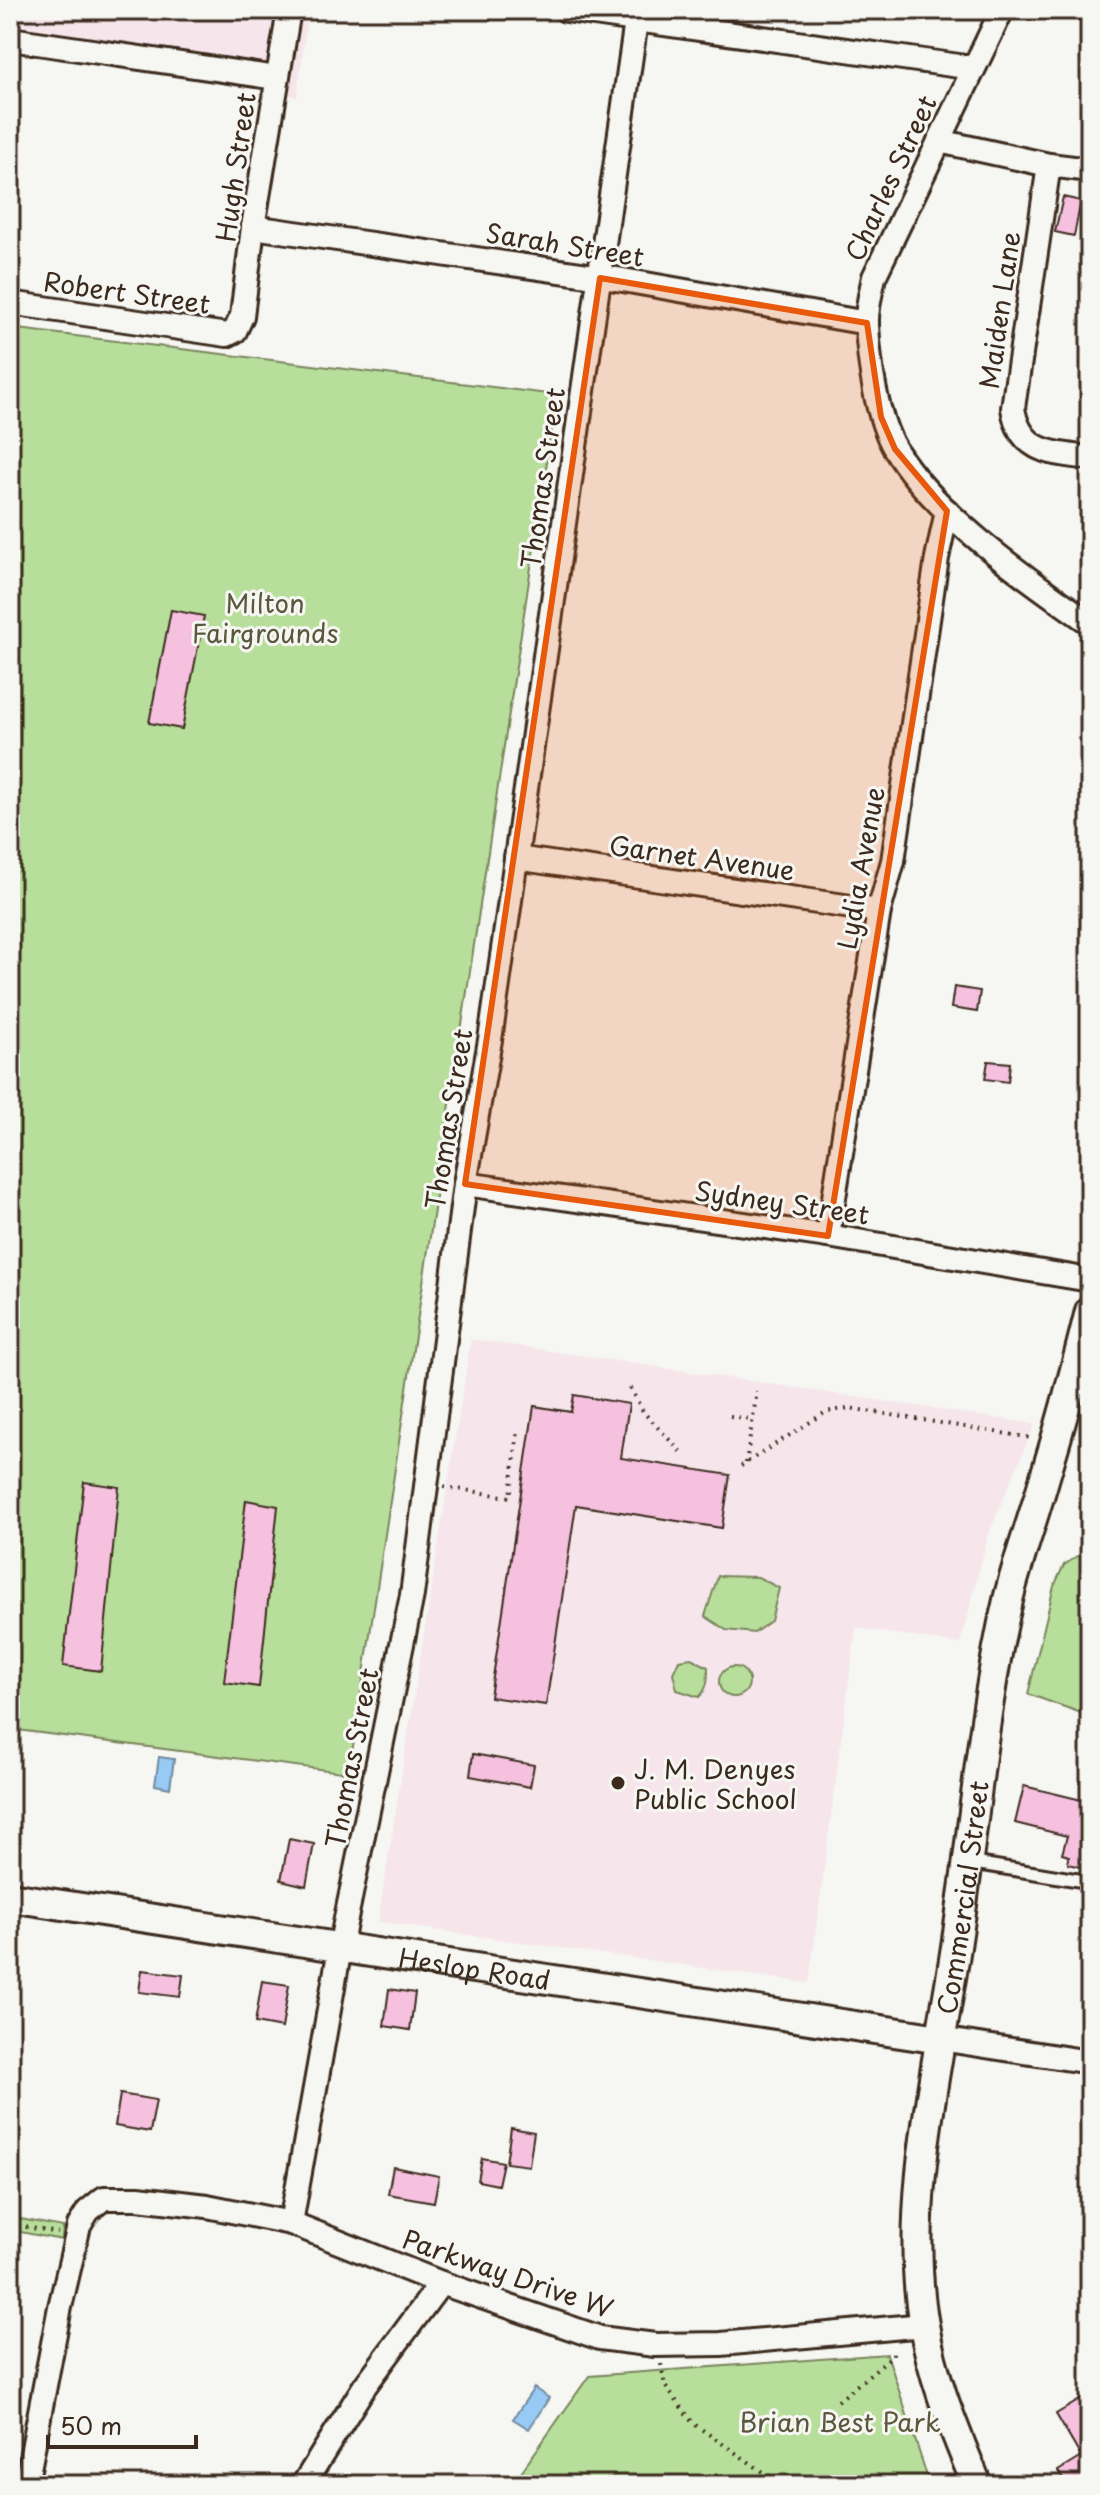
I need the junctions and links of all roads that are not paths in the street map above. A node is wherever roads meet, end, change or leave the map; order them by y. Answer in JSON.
{"nodes":[{"id":1,"x":289,"y":10,"type":"edge"},
{"id":2,"x":566,"y":10,"type":"edge"},
{"id":3,"x":1002,"y":10,"type":"edge"},
{"id":4,"x":636,"y":21,"type":"junction"},
{"id":5,"x":10,"y":39,"type":"edge"},
{"id":6,"x":973,"y":68,"type":"junction"},
{"id":7,"x":277,"y":78,"type":"junction"},
{"id":8,"x":939,"y":141,"type":"junction"},
{"id":9,"x":1049,"y":165,"type":"junction"},
{"id":10,"x":1090,"y":170,"type":"edge"},
{"id":11,"x":253,"y":227,"type":"junction"},
{"id":12,"x":600,"y":278,"type":"junction"},
{"id":13,"x":10,"y":303,"type":"edge"},
{"id":14,"x":867,"y":323,"type":"junction"},
{"id":15,"x":235,"y":331,"type":"joint"},
{"id":16,"x":1090,"y":458,"type":"edge"},
{"id":17,"x":947,"y":511,"type":"junction"},
{"id":18,"x":1090,"y":623,"type":"edge"},
{"id":19,"x":516,"y":858,"type":"junction"},
{"id":20,"x":879,"y":911,"type":"junction"},
{"id":21,"x":465,"y":1184,"type":"junction"},
{"id":22,"x":828,"y":1236,"type":"junction"},
{"id":23,"x":1090,"y":1280,"type":"edge"},
{"id":24,"x":1090,"y":1311,"type":"edge"},
{"id":25,"x":967,"y":1862,"type":"junction"},
{"id":26,"x":1090,"y":1882,"type":"edge"},
{"id":27,"x":10,"y":1897,"type":"edge"},
{"id":28,"x":340,"y":1948,"type":"junction"},
{"id":29,"x":940,"y":2039,"type":"junction"},
{"id":30,"x":1090,"y":2062,"type":"edge"},
{"id":31,"x":291,"y":2223,"type":"junction"},
{"id":32,"x":441,"y":2283,"type":"junction"},
{"id":33,"x":924,"y":2325,"type":"junction"},
{"id":34,"x":26,"y":2485,"type":"edge"},
{"id":35,"x":303,"y":2485,"type":"edge"},
{"id":36,"x":977,"y":2485,"type":"edge"}],
"edges":[{"from":1,"to":7,"type":"street","name":"Hugh Street"},
{"from":2,"to":4,"type":"street"},
{"from":3,"to":6,"type":"street","name":"Charles Street"},
{"from":4,"to":6,"type":"street"},
{"from":4,"to":12,"type":"street","name":"Thomas Street"},
{"from":5,"to":7,"type":"street"},
{"from":6,"to":8,"type":"street","name":"Charles Street"},
{"from":7,"to":11,"type":"street","name":"Hugh Street"},
{"from":8,"to":9,"type":"street"},
{"from":8,"to":14,"type":"street","name":"Charles Street"},
{"from":9,"to":10,"type":"street"},
{"from":9,"to":16,"type":"street","name":"Maiden Lane"},
{"from":11,"to":12,"type":"street","name":"Sarah Street"},
{"from":11,"to":15,"type":"street","name":"Hugh Street"},
{"from":12,"to":14,"type":"street","name":"Sarah Street"},
{"from":12,"to":19,"type":"street","name":"Thomas Street"},
{"from":13,"to":15,"type":"street","name":"Robert Street"},
{"from":14,"to":17,"type":"street","name":"Charles Street"},
{"from":17,"to":18,"type":"street","name":"Charles Street"},
{"from":17,"to":20,"type":"street","name":"Lydia Avenue"},
{"from":19,"to":20,"type":"street","name":"Garnet Avenue"},
{"from":19,"to":21,"type":"street","name":"Thomas Street"},
{"from":20,"to":22,"type":"street","name":"Lydia Avenue"},
{"from":21,"to":22,"type":"street","name":"Sydney Street"},
{"from":21,"to":28,"type":"street","name":"Thomas Street"},
{"from":22,"to":23,"type":"street","name":"Sydney Street"},
{"from":24,"to":25,"type":"street","name":"Commercial Street"},
{"from":25,"to":26,"type":"lane"},
{"from":25,"to":29,"type":"street","name":"Commercial Street"},
{"from":27,"to":28,"type":"street","name":"Heslop Road"},
{"from":28,"to":29,"type":"street","name":"Heslop Road"},
{"from":28,"to":31,"type":"street","name":"Thomas Street"},
{"from":29,"to":30,"type":"street"},
{"from":29,"to":33,"type":"street","name":"Commercial Street"},
{"from":31,"to":32,"type":"street","name":"Parkway Drive W"},
{"from":31,"to":34,"type":"street","name":"Parkway Drive W"},
{"from":32,"to":33,"type":"street","name":"Parkway Drive W"},
{"from":32,"to":35,"type":"street"},
{"from":33,"to":36,"type":"street","name":"Commercial Street"}]}
